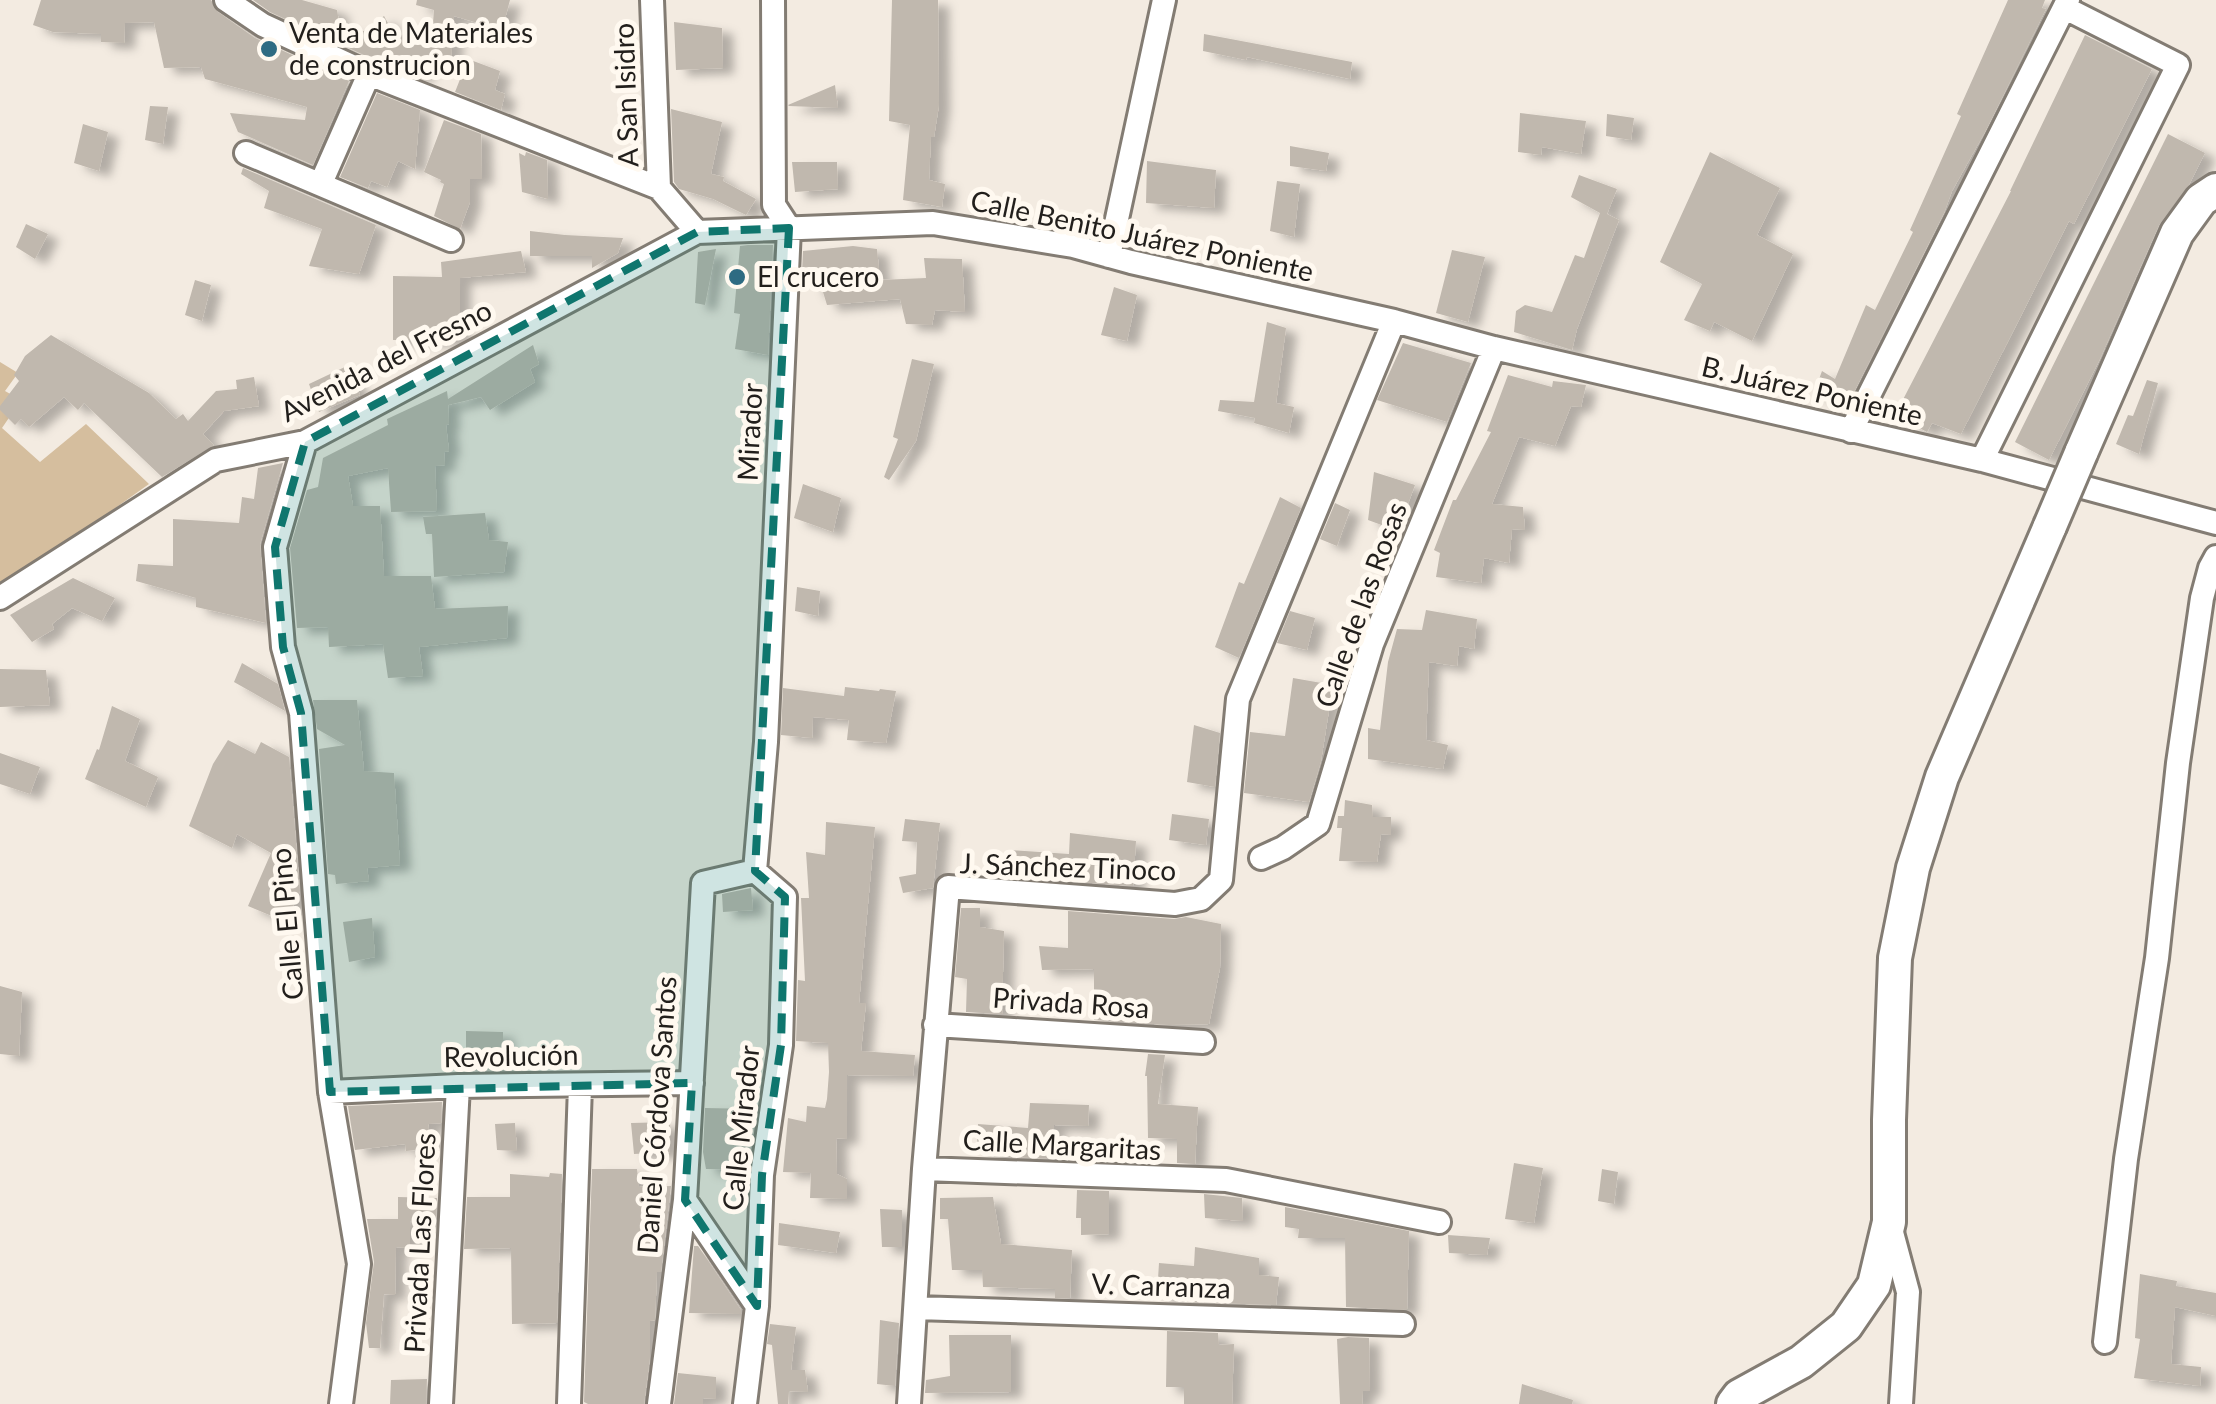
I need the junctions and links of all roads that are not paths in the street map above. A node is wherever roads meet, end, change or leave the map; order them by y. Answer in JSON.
{"nodes":[{"id":1,"x":226,"y":0,"type":"edge"},
{"id":2,"x":652,"y":0,"type":"edge"},
{"id":3,"x":773,"y":0,"type":"edge"},
{"id":4,"x":1164,"y":0,"type":"edge"},
{"id":5,"x":2066,"y":4,"type":"edge"},
{"id":6,"x":369,"y":74,"type":"junction"},
{"id":7,"x":246,"y":153,"type":"dead end"},
{"id":8,"x":321,"y":183,"type":"junction"},
{"id":9,"x":660,"y":188,"type":"junction"},
{"id":10,"x":2216,"y":190,"type":"edge"},
{"id":11,"x":788,"y":228,"type":"junction"},
{"id":12,"x":697,"y":232,"type":"junction"},
{"id":13,"x":451,"y":240,"type":"dead end"},
{"id":14,"x":1110,"y":256,"type":"junction"},
{"id":15,"x":1394,"y":320,"type":"junction"},
{"id":16,"x":1494,"y":348,"type":"junction"},
{"id":17,"x":1851,"y":430,"type":"junction"},
{"id":18,"x":304,"y":442,"type":"junction"},
{"id":19,"x":1982,"y":460,"type":"junction"},
{"id":20,"x":2216,"y":523,"type":"edge"},
{"id":21,"x":2216,"y":557,"type":"edge"},
{"id":22,"x":0,"y":598,"type":"edge"},
{"id":23,"x":1260,"y":858,"type":"dead end"},
{"id":24,"x":754,"y":871,"type":"junction"},
{"id":25,"x":935,"y":1025,"type":"junction"},
{"id":26,"x":1203,"y":1042,"type":"dead end"},
{"id":27,"x":692,"y":1083,"type":"junction"},
{"id":28,"x":458,"y":1086,"type":"junction"},
{"id":29,"x":580,"y":1086,"type":"junction"},
{"id":30,"x":330,"y":1092,"type":"junction"},
{"id":31,"x":924,"y":1168,"type":"junction"},
{"id":32,"x":685,"y":1200,"type":"junction"},
{"id":33,"x":1438,"y":1222,"type":"dead end"},
{"id":34,"x":1889,"y":1222,"type":"junction"},
{"id":35,"x":757,"y":1306,"type":"junction"},
{"id":36,"x":916,"y":1308,"type":"junction"},
{"id":37,"x":1403,"y":1324,"type":"dead end"},
{"id":38,"x":2105,"y":1342,"type":"dead end"},
{"id":39,"x":341,"y":1404,"type":"edge"},
{"id":40,"x":441,"y":1404,"type":"edge"},
{"id":41,"x":568,"y":1404,"type":"edge"},
{"id":42,"x":660,"y":1404,"type":"edge"},
{"id":43,"x":745,"y":1404,"type":"edge"},
{"id":44,"x":909,"y":1404,"type":"edge"},
{"id":45,"x":1733,"y":1404,"type":"edge"},
{"id":46,"x":1901,"y":1404,"type":"edge"}],
"edges":[{"from":1,"to":6,"type":"street"},
{"from":2,"to":9,"type":"street","name":"A San Isidro"},
{"from":3,"to":11,"type":"street","name":"Mirador"},
{"from":4,"to":14,"type":"street"},
{"from":5,"to":17,"type":"street"},
{"from":5,"to":19,"type":"street"},
{"from":6,"to":8,"type":"street"},
{"from":6,"to":9,"type":"street"},
{"from":7,"to":8,"type":"street"},
{"from":8,"to":13,"type":"street"},
{"from":9,"to":12,"type":"street"},
{"from":10,"to":34,"type":"main road","bridge":true},
{"from":11,"to":12,"type":"street","name":"Calle Benito Juárez Poniente"},
{"from":11,"to":14,"type":"street","name":"Calle Benito Juárez Poniente"},
{"from":11,"to":24,"type":"street","name":"Mirador"},
{"from":12,"to":18,"type":"street","name":"Avenida del Fresno"},
{"from":14,"to":15,"type":"street","name":"Calle Benito Juárez Poniente"},
{"from":15,"to":16,"type":"street","name":"B. Juárez Poniente"},
{"from":15,"to":25,"type":"street","name":"J. Sánchez Tinoco"},
{"from":16,"to":17,"type":"street","name":"B. Juárez Poniente"},
{"from":16,"to":23,"type":"street","name":"Calle de las Rosas"},
{"from":17,"to":19,"type":"street","name":"B. Juárez Poniente"},
{"from":18,"to":22,"type":"street","name":"Avenida del Fresno"},
{"from":18,"to":30,"type":"street","name":"Calle El Pino"},
{"from":19,"to":20,"type":"street","name":"B. Juárez Poniente"},
{"from":21,"to":38,"type":"street"},
{"from":24,"to":27,"type":"street","name":"Daniel Córdova Santos"},
{"from":24,"to":35,"type":"street","name":"Calle Mirador"},
{"from":25,"to":26,"type":"street","name":"Privada Rosa"},
{"from":25,"to":31,"type":"street","name":"J. Sánchez Tinoco"},
{"from":27,"to":29,"type":"street","name":"Revolución"},
{"from":27,"to":32,"type":"street","name":"Daniel Córdova Santos"},
{"from":28,"to":29,"type":"street","name":"Revolución"},
{"from":28,"to":30,"type":"street","name":"Revolución"},
{"from":28,"to":40,"type":"street","name":"Privada Las Flores"},
{"from":29,"to":41,"type":"street"},
{"from":30,"to":39,"type":"street","name":"Calle El Pino"},
{"from":31,"to":33,"type":"street","name":"Calle Margaritas"},
{"from":31,"to":36,"type":"street","name":"J. Sánchez Tinoco"},
{"from":32,"to":35,"type":"street"},
{"from":32,"to":42,"type":"street","name":"Daniel Córdova Santos"},
{"from":34,"to":45,"type":"main road"},
{"from":34,"to":46,"type":"street"},
{"from":35,"to":43,"type":"street","name":"Calle Mirador"},
{"from":36,"to":37,"type":"street","name":"V. Carranza"},
{"from":36,"to":44,"type":"street","name":"J. Sánchez Tinoco"}]}
